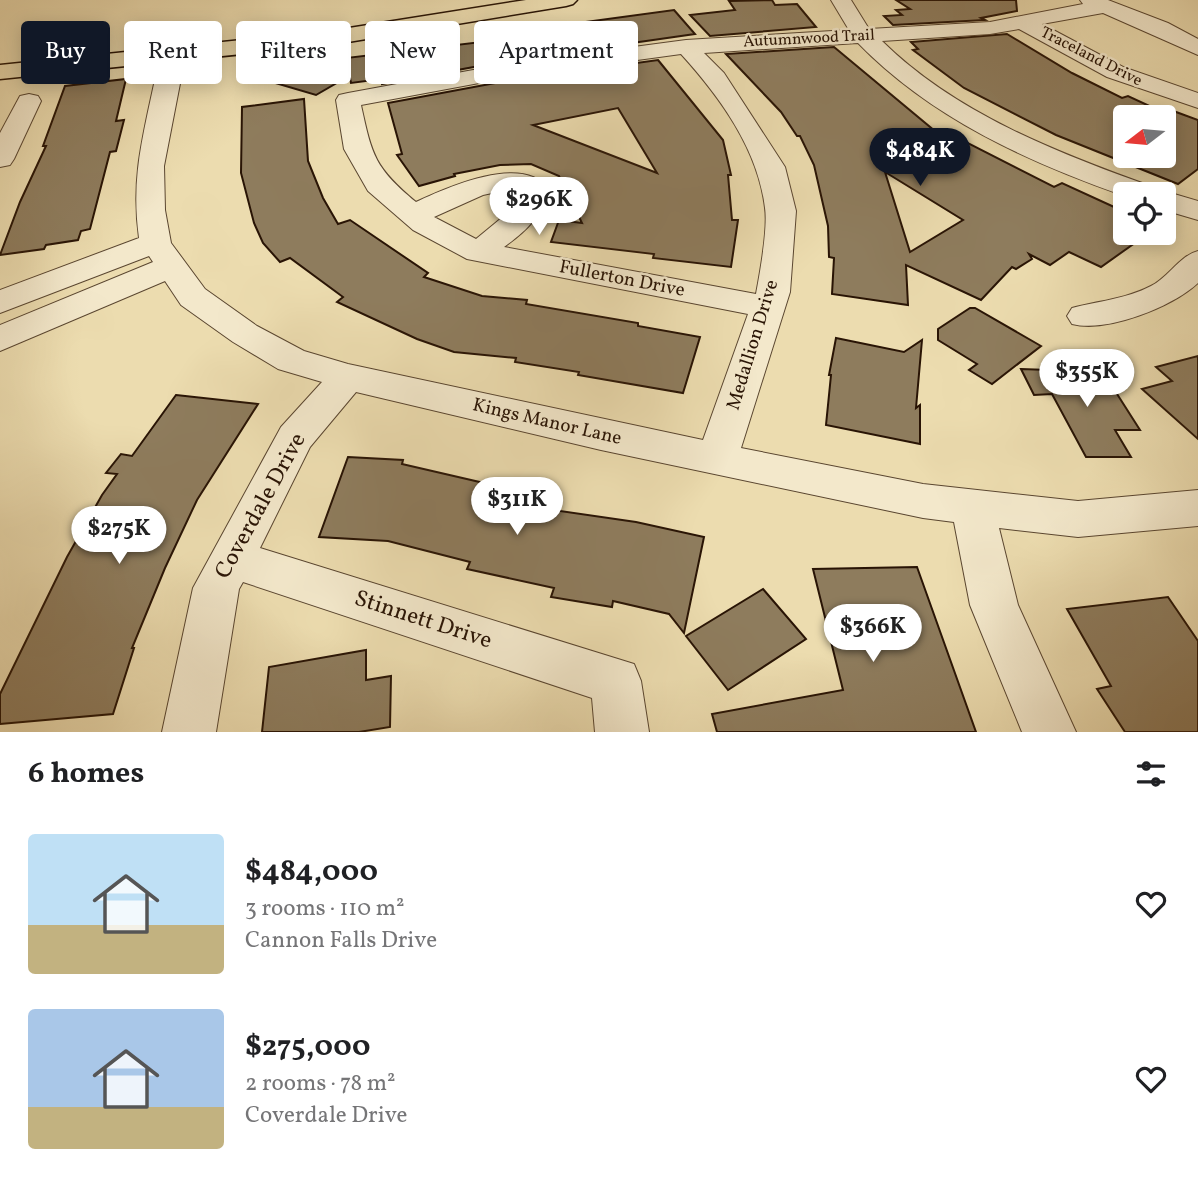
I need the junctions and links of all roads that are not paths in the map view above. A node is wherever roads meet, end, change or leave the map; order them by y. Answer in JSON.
{"nodes":[{"id":1,"x":463,"y":0,"type":"edge"},
{"id":2,"x":566,"y":0,"type":"edge"},
{"id":3,"x":841,"y":0,"type":"edge"},
{"id":4,"x":1097,"y":3,"type":"edge"},
{"id":5,"x":360,"y":12,"type":"dead end"},
{"id":6,"x":1024,"y":23,"type":"junction"},
{"id":7,"x":865,"y":36,"type":"junction"},
{"id":8,"x":222,"y":40,"type":"edge"},
{"id":9,"x":124,"y":45,"type":"edge"},
{"id":10,"x":686,"y":47,"type":"junction"},
{"id":11,"x":1198,"y":48,"type":"edge"},
{"id":12,"x":0,"y":50,"type":"edge"},
{"id":13,"x":124,"y":52,"type":"edge"},
{"id":14,"x":0,"y":72,"type":"edge"},
{"id":15,"x":167,"y":84,"type":"edge"},
{"id":16,"x":348,"y":100,"type":"joint"},
{"id":17,"x":1198,"y":101,"type":"edge"},
{"id":18,"x":0,"y":104,"type":"edge"},
{"id":19,"x":0,"y":159,"type":"edge"},
{"id":20,"x":1115,"y":182,"type":"edge"},
{"id":21,"x":1176,"y":204,"type":"edge"},
{"id":22,"x":1198,"y":211,"type":"edge"},
{"id":23,"x":414,"y":215,"type":"junction"},
{"id":24,"x":478,"y":252,"type":"junction"},
{"id":25,"x":164,"y":255,"type":"junction"},
{"id":26,"x":1198,"y":261,"type":"edge"},
{"id":27,"x":0,"y":302,"type":"edge"},
{"id":28,"x":768,"y":307,"type":"junction"},
{"id":29,"x":1084,"y":316,"type":"dead end"},
{"id":30,"x":0,"y":339,"type":"edge"},
{"id":31,"x":348,"y":377,"type":"junction"},
{"id":32,"x":717,"y":459,"type":"junction"},
{"id":33,"x":973,"y":508,"type":"junction"},
{"id":34,"x":1198,"y":508,"type":"edge"},
{"id":35,"x":231,"y":559,"type":"junction"},
{"id":36,"x":189,"y":732,"type":"edge"},
{"id":37,"x":622,"y":732,"type":"edge"},
{"id":38,"x":1049,"y":732,"type":"edge"}],
"edges":[{"from":1,"to":5,"type":"main road"},
{"from":2,"to":8,"type":"main road"},
{"from":3,"to":7,"type":"street"},
{"from":4,"to":6,"type":"street","name":"Autumnwood Trail"},
{"from":4,"to":11,"type":"street"},
{"from":6,"to":7,"type":"street","name":"Autumnwood Trail"},
{"from":6,"to":17,"type":"street","name":"Traceland Drive"},
{"from":7,"to":10,"type":"street","name":"Autumnwood Trail"},
{"from":7,"to":20,"type":"street"},
{"from":9,"to":12,"type":"main road"},
{"from":10,"to":16,"type":"street","name":"Autumnwood Trail"},
{"from":10,"to":28,"type":"street","name":"Medallion Drive"},
{"from":13,"to":14,"type":"main road"},
{"from":15,"to":25,"type":"street","name":"Kings Manor Lane"},
{"from":16,"to":23,"type":"street","name":"Fullerton Drive"},
{"from":18,"to":19,"type":"street"},
{"from":21,"to":22,"type":"street"},
{"from":23,"to":24,"type":"street","name":"Fullerton Drive"},
{"from":23,"to":24,"type":"street"},
{"from":24,"to":28,"type":"street","name":"Fullerton Drive"},
{"from":25,"to":27,"type":"street"},
{"from":25,"to":30,"type":"street"},
{"from":25,"to":31,"type":"street","name":"Kings Manor Lane"},
{"from":26,"to":29,"type":"street"},
{"from":28,"to":32,"type":"street","name":"Medallion Drive"},
{"from":31,"to":32,"type":"street","name":"Kings Manor Lane"},
{"from":31,"to":35,"type":"street","name":"Coverdale Drive"},
{"from":32,"to":33,"type":"street","name":"Kings Manor Lane"},
{"from":33,"to":34,"type":"street","name":"Kings Manor Lane"},
{"from":33,"to":38,"type":"street"},
{"from":35,"to":36,"type":"street","name":"Coverdale Drive"},
{"from":35,"to":37,"type":"street","name":"Stinnett Drive"}]}
